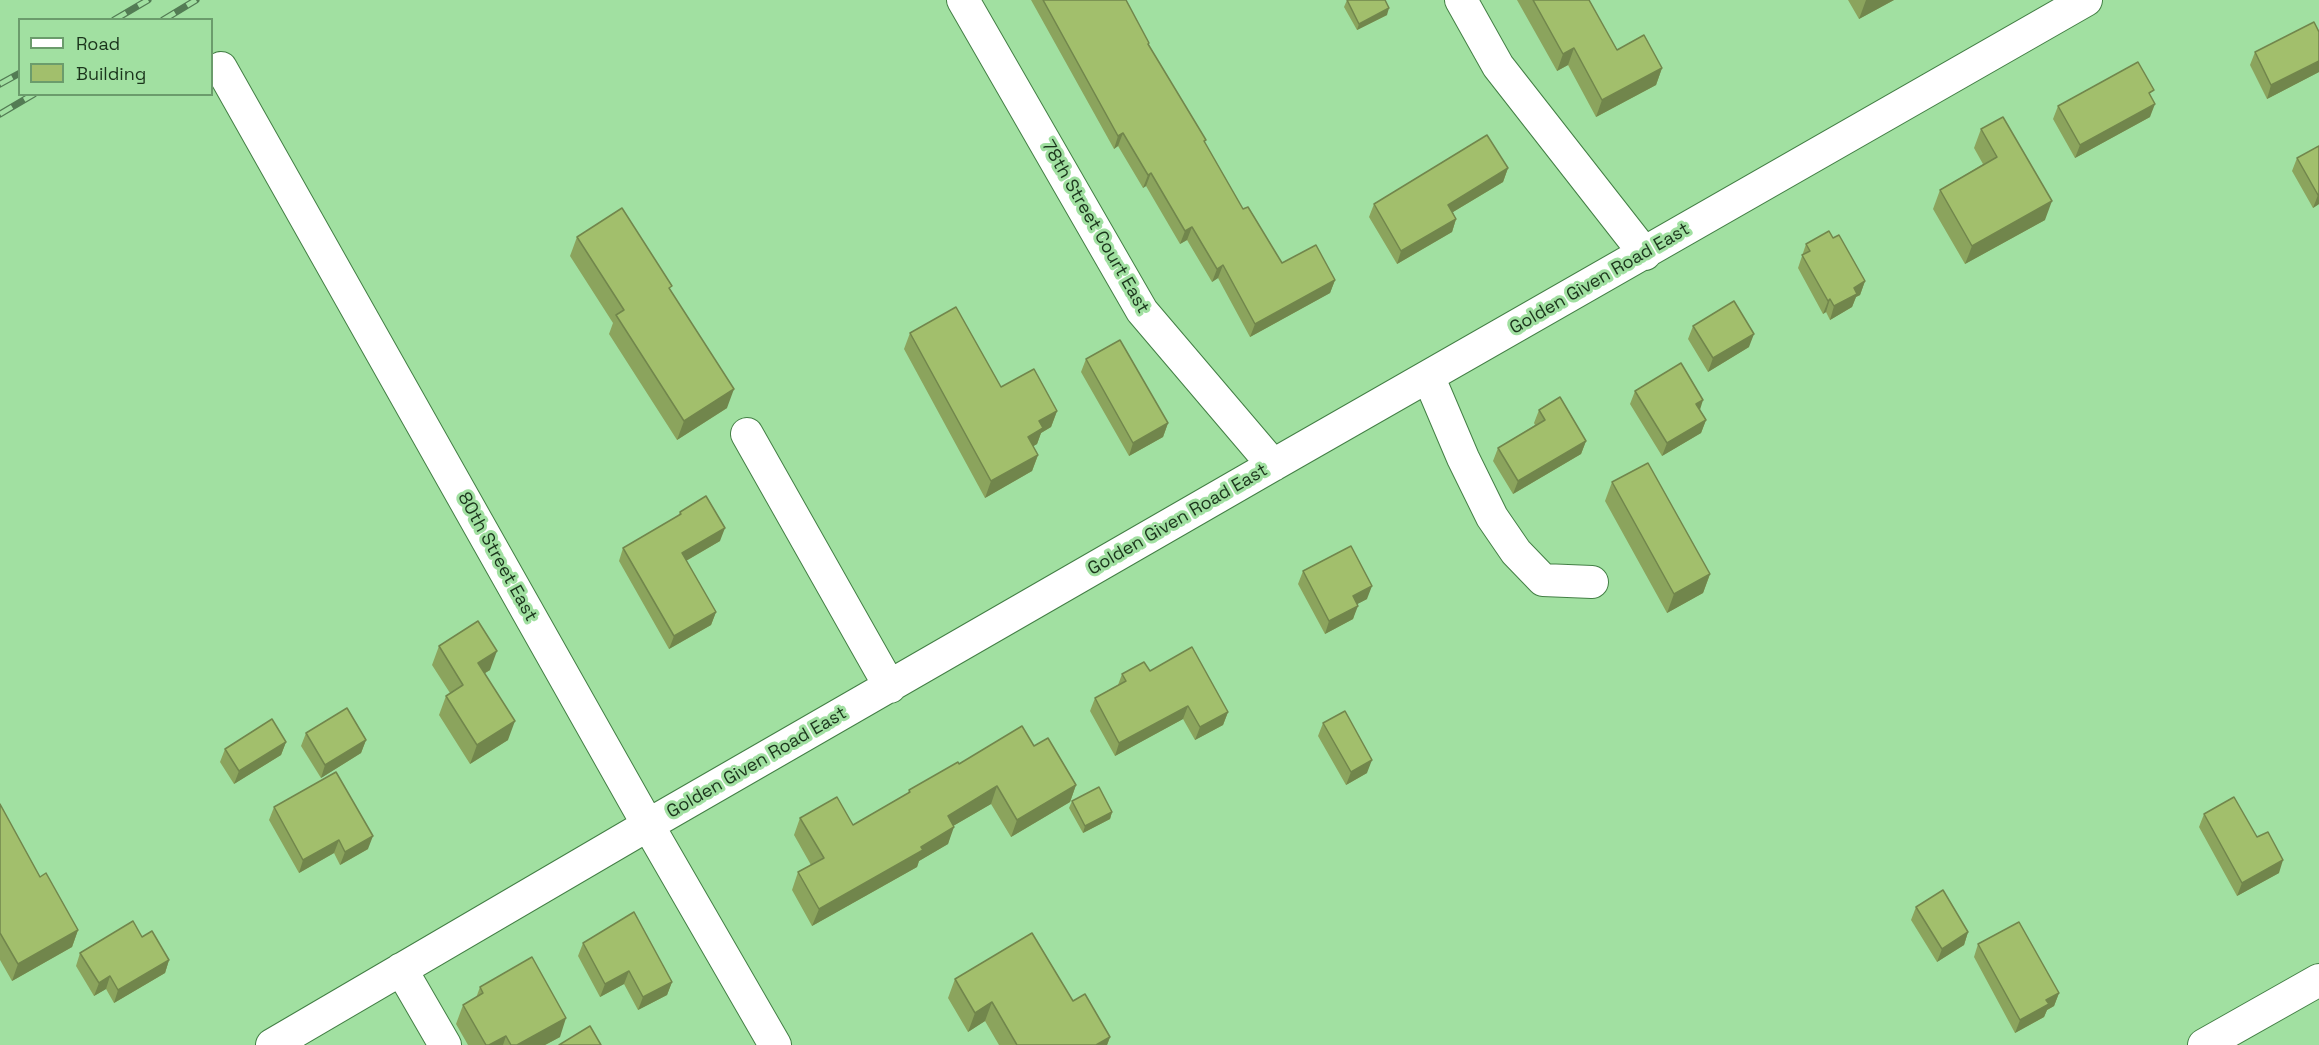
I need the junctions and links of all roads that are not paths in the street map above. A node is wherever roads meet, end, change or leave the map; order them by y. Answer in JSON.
{"nodes":[{"id":1,"x":963,"y":0,"type":"edge"},
{"id":2,"x":1461,"y":0,"type":"edge"},
{"id":3,"x":2069,"y":4,"type":"edge"},
{"id":4,"x":221,"y":68,"type":"dead end"},
{"id":5,"x":1645,"y":254,"type":"junction"},
{"id":6,"x":1429,"y":378,"type":"junction"},
{"id":7,"x":747,"y":434,"type":"dead end"},
{"id":8,"x":1273,"y":465,"type":"junction"},
{"id":9,"x":1592,"y":582,"type":"dead end"},
{"id":10,"x":890,"y":687,"type":"junction"},
{"id":11,"x":648,"y":825,"type":"junction"},
{"id":12,"x":401,"y":969,"type":"junction"},
{"id":13,"x":2319,"y":980,"type":"edge"},
{"id":14,"x":272,"y":1045,"type":"edge"},
{"id":15,"x":445,"y":1045,"type":"edge"},
{"id":16,"x":775,"y":1045,"type":"edge"},
{"id":17,"x":2204,"y":1045,"type":"edge"}],
"edges":[{"from":1,"to":8,"type":"street","name":"78th Street Court East"},
{"from":2,"to":5,"type":"street"},
{"from":3,"to":5,"type":"street","name":"Golden Given Road East"},
{"from":4,"to":11,"type":"street","name":"80th Street East"},
{"from":5,"to":6,"type":"street","name":"Golden Given Road East"},
{"from":6,"to":8,"type":"street","name":"Golden Given Road East"},
{"from":6,"to":9,"type":"street"},
{"from":7,"to":10,"type":"street"},
{"from":8,"to":10,"type":"street","name":"Golden Given Road East"},
{"from":10,"to":11,"type":"street","name":"Golden Given Road East"},
{"from":11,"to":12,"type":"street","name":"Golden Given Road East"},
{"from":11,"to":16,"type":"street","name":"80th Street East"},
{"from":12,"to":14,"type":"street","name":"Golden Given Road East"},
{"from":12,"to":15,"type":"street"},
{"from":13,"to":17,"type":"street"}]}
